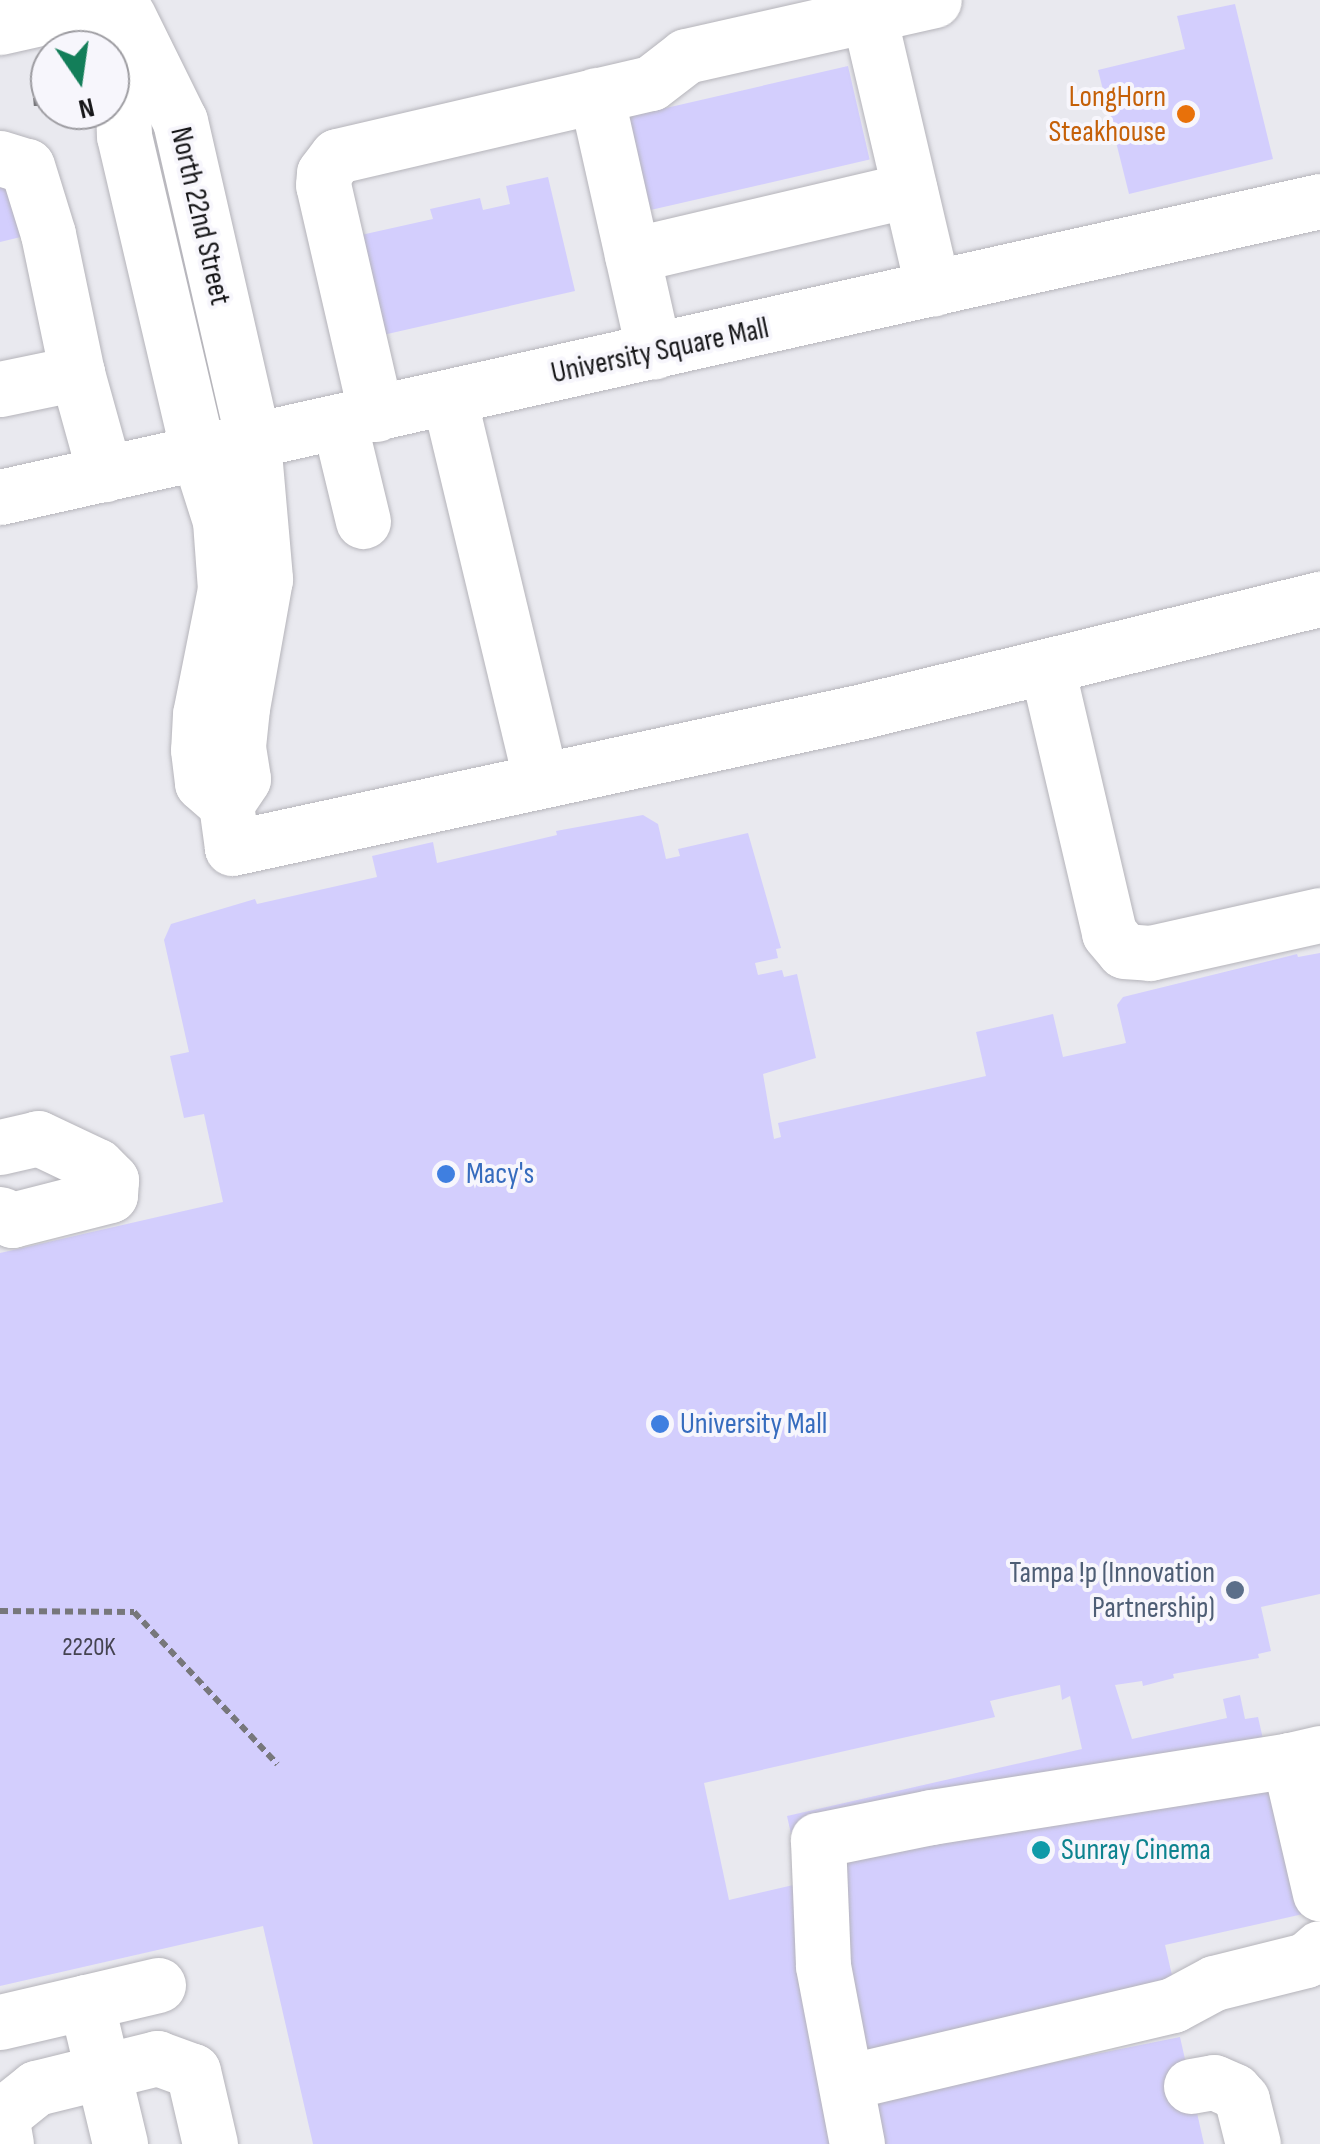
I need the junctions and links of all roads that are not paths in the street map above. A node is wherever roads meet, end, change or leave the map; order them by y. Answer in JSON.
{"nodes":[{"id":1,"x":120,"y":0,"type":"edge"},
{"id":2,"x":934,"y":0,"type":"edge"},
{"id":3,"x":838,"y":13,"type":"edge"},
{"id":4,"x":0,"y":27,"type":"edge"},
{"id":5,"x":596,"y":96,"type":"junction"},
{"id":6,"x":0,"y":158,"type":"edge"},
{"id":7,"x":910,"y":190,"type":"junction"},
{"id":8,"x":1320,"y":202,"type":"edge"},
{"id":9,"x":632,"y":254,"type":"junction"},
{"id":10,"x":932,"y":290,"type":"junction"},
{"id":11,"x":654,"y":352,"type":"junction"},
{"id":12,"x":77,"y":373,"type":"junction"},
{"id":13,"x":0,"y":390,"type":"edge"},
{"id":14,"x":450,"y":398,"type":"junction"},
{"id":15,"x":358,"y":418,"type":"junction"},
{"id":16,"x":253,"y":441,"type":"junction"},
{"id":17,"x":198,"y":452,"type":"junction"},
{"id":18,"x":105,"y":474,"type":"junction"},
{"id":19,"x":0,"y":497,"type":"edge"},
{"id":20,"x":363,"y":521,"type":"dead end"},
{"id":21,"x":1320,"y":599,"type":"edge"},
{"id":22,"x":1047,"y":668,"type":"junction"},
{"id":23,"x":540,"y":778,"type":"junction"},
{"id":24,"x":226,"y":804,"type":"junction"},
{"id":25,"x":1320,"y":915,"type":"edge"},
{"id":26,"x":0,"y":1147,"type":"edge"},
{"id":27,"x":0,"y":1214,"type":"edge"},
{"id":28,"x":1304,"y":1756,"type":"edge"},
{"id":29,"x":1320,"y":1893,"type":"edge"},
{"id":30,"x":1320,"y":1948,"type":"edge"},
{"id":31,"x":158,"y":1985,"type":"dead end"},
{"id":32,"x":86,"y":2002,"type":"junction"},
{"id":33,"x":0,"y":2022,"type":"edge"},
{"id":34,"x":103,"y":2070,"type":"junction"},
{"id":35,"x":847,"y":2082,"type":"dead end"},
{"id":36,"x":1191,"y":2086,"type":"dead end"},
{"id":37,"x":6,"y":2144,"type":"edge"},
{"id":38,"x":120,"y":2144,"type":"edge"},
{"id":39,"x":210,"y":2144,"type":"edge"},
{"id":40,"x":857,"y":2144,"type":"edge"},
{"id":41,"x":1253,"y":2144,"type":"edge"}],
"edges":[{"from":1,"to":4,"type":"main road"},
{"from":1,"to":16,"type":"main road","name":"North 22nd Street"},
{"from":1,"to":17,"type":"main road","name":"North 22nd Street"},
{"from":2,"to":3,"type":"main road"},
{"from":3,"to":5,"type":"main road"},
{"from":3,"to":7,"type":"main road"},
{"from":5,"to":9,"type":"main road"},
{"from":5,"to":15,"type":"main road"},
{"from":6,"to":12,"type":"main road"},
{"from":7,"to":9,"type":"main road"},
{"from":7,"to":10,"type":"main road"},
{"from":8,"to":10,"type":"main road","name":"University Square Mall"},
{"from":9,"to":11,"type":"main road"},
{"from":10,"to":11,"type":"main road","name":"University Square Mall"},
{"from":11,"to":14,"type":"main road","name":"University Square Mall"},
{"from":12,"to":13,"type":"main road"},
{"from":12,"to":18,"type":"main road"},
{"from":14,"to":15,"type":"main road","name":"University Square Mall"},
{"from":14,"to":23,"type":"main road"},
{"from":15,"to":16,"type":"main road","name":"University Square Mall"},
{"from":15,"to":20,"type":"main road"},
{"from":16,"to":17,"type":"main road","name":"University Square Mall"},
{"from":16,"to":24,"type":"main road","name":"North 22nd Street"},
{"from":17,"to":18,"type":"main road","name":"University Square Mall"},
{"from":17,"to":24,"type":"main road","name":"North 22nd Street"},
{"from":18,"to":19,"type":"main road","name":"University Square Mall"},
{"from":21,"to":22,"type":"main road"},
{"from":22,"to":23,"type":"main road"},
{"from":22,"to":25,"type":"main road"},
{"from":23,"to":24,"type":"main road"},
{"from":26,"to":27,"type":"main road"},
{"from":28,"to":29,"type":"main road"},
{"from":28,"to":40,"type":"main road"},
{"from":30,"to":35,"type":"main road"},
{"from":31,"to":32,"type":"main road"},
{"from":32,"to":33,"type":"main road"},
{"from":32,"to":34,"type":"main road"},
{"from":34,"to":37,"type":"main road"},
{"from":34,"to":38,"type":"main road"},
{"from":34,"to":39,"type":"main road"},
{"from":36,"to":41,"type":"main road"}]}
